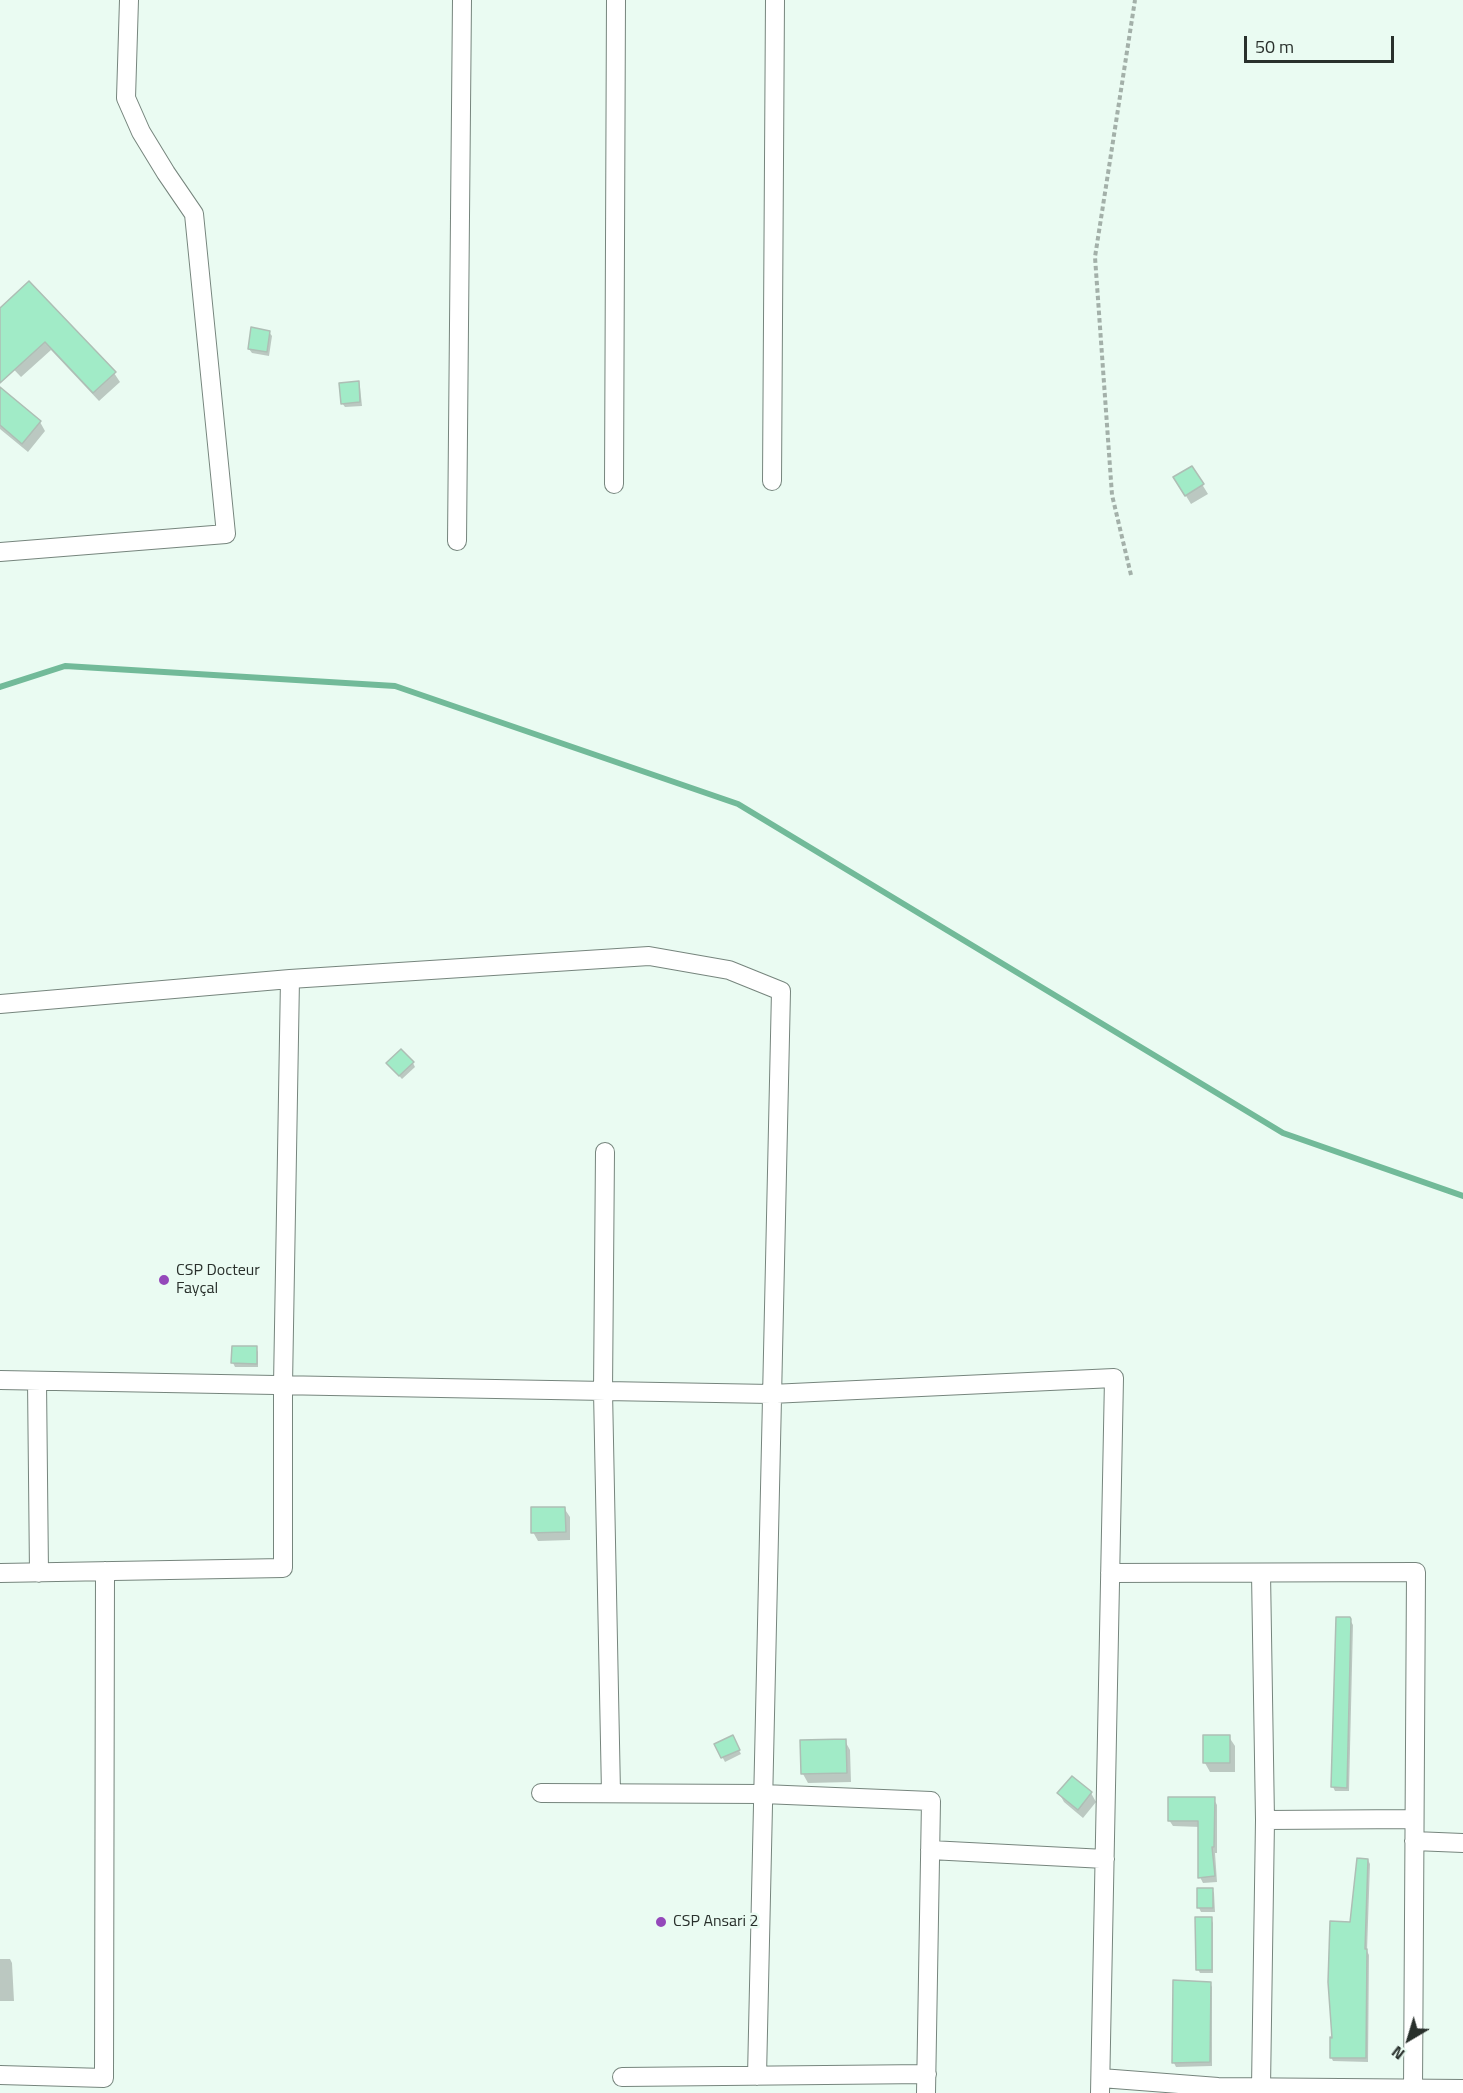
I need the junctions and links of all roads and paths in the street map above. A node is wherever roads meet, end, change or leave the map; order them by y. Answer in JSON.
{"nodes":[{"id":1,"x":129,"y":0,"type":"edge"},
{"id":2,"x":462,"y":0,"type":"edge"},
{"id":3,"x":616,"y":0,"type":"edge"},
{"id":4,"x":775,"y":0,"type":"edge"},
{"id":5,"x":1136,"y":0,"type":"edge"},
{"id":6,"x":772,"y":481,"type":"dead end"},
{"id":7,"x":614,"y":484,"type":"dead end"},
{"id":8,"x":457,"y":541,"type":"dead end"},
{"id":9,"x":0,"y":552,"type":"edge"},
{"id":10,"x":1131,"y":575,"type":"dead end"},
{"id":11,"x":290,"y":979,"type":"junction"},
{"id":12,"x":0,"y":1004,"type":"edge"},
{"id":13,"x":605,"y":1152,"type":"dead end"},
{"id":14,"x":0,"y":1380,"type":"edge"},
{"id":15,"x":37,"y":1381,"type":"junction"},
{"id":16,"x":283,"y":1385,"type":"junction"},
{"id":17,"x":603,"y":1391,"type":"junction"},
{"id":18,"x":771,"y":1394,"type":"junction"},
{"id":19,"x":105,"y":1571,"type":"junction"},
{"id":20,"x":0,"y":1573,"type":"edge"},
{"id":21,"x":39,"y":1573,"type":"junction"},
{"id":22,"x":1110,"y":1573,"type":"junction"},
{"id":23,"x":1261,"y":1573,"type":"junction"},
{"id":24,"x":541,"y":1793,"type":"dead end"},
{"id":25,"x":611,"y":1793,"type":"junction"},
{"id":26,"x":763,"y":1794,"type":"junction"},
{"id":27,"x":1414,"y":1819,"type":"junction"},
{"id":28,"x":1265,"y":1820,"type":"junction"},
{"id":29,"x":1414,"y":1841,"type":"junction"},
{"id":30,"x":1463,"y":1843,"type":"edge"},
{"id":31,"x":930,"y":1850,"type":"junction"},
{"id":32,"x":1105,"y":1859,"type":"junction"},
{"id":33,"x":927,"y":2074,"type":"junction"},
{"id":34,"x":0,"y":2075,"type":"edge"},
{"id":35,"x":757,"y":2076,"type":"junction"},
{"id":36,"x":622,"y":2078,"type":"dead end"},
{"id":37,"x":1100,"y":2085,"type":"edge"},
{"id":38,"x":1261,"y":2087,"type":"junction"},
{"id":39,"x":1210,"y":2089,"type":"edge"},
{"id":40,"x":1413,"y":2089,"type":"junction"},
{"id":41,"x":1463,"y":2089,"type":"edge"},
{"id":42,"x":926,"y":2093,"type":"edge"}],
"edges":[{"from":1,"to":9,"type":"street"},
{"from":2,"to":8,"type":"street"},
{"from":3,"to":7,"type":"street"},
{"from":4,"to":6,"type":"street"},
{"from":5,"to":10,"type":"path"},
{"from":11,"to":12,"type":"street"},
{"from":11,"to":16,"type":"street"},
{"from":11,"to":18,"type":"street"},
{"from":13,"to":17,"type":"street"},
{"from":14,"to":15,"type":"street"},
{"from":15,"to":16,"type":"street"},
{"from":15,"to":21,"type":"street"},
{"from":16,"to":17,"type":"street"},
{"from":16,"to":19,"type":"street"},
{"from":17,"to":18,"type":"street"},
{"from":17,"to":25,"type":"street"},
{"from":18,"to":22,"type":"street"},
{"from":18,"to":26,"type":"street"},
{"from":19,"to":21,"type":"street"},
{"from":19,"to":34,"type":"street"},
{"from":20,"to":21,"type":"street"},
{"from":22,"to":23,"type":"street"},
{"from":22,"to":32,"type":"street"},
{"from":23,"to":27,"type":"street"},
{"from":23,"to":28,"type":"street"},
{"from":24,"to":25,"type":"street"},
{"from":25,"to":26,"type":"street"},
{"from":26,"to":31,"type":"street"},
{"from":26,"to":35,"type":"street"},
{"from":27,"to":28,"type":"street"},
{"from":27,"to":29,"type":"street"},
{"from":28,"to":38,"type":"street"},
{"from":29,"to":30,"type":"street"},
{"from":29,"to":40,"type":"street"},
{"from":31,"to":32,"type":"street"},
{"from":31,"to":33,"type":"street"},
{"from":32,"to":37,"type":"street"},
{"from":33,"to":35,"type":"street"},
{"from":33,"to":42,"type":"street"},
{"from":35,"to":36,"type":"street"},
{"from":37,"to":39,"type":"street"},
{"from":38,"to":39,"type":"street"},
{"from":38,"to":40,"type":"street"},
{"from":40,"to":41,"type":"street"}]}
